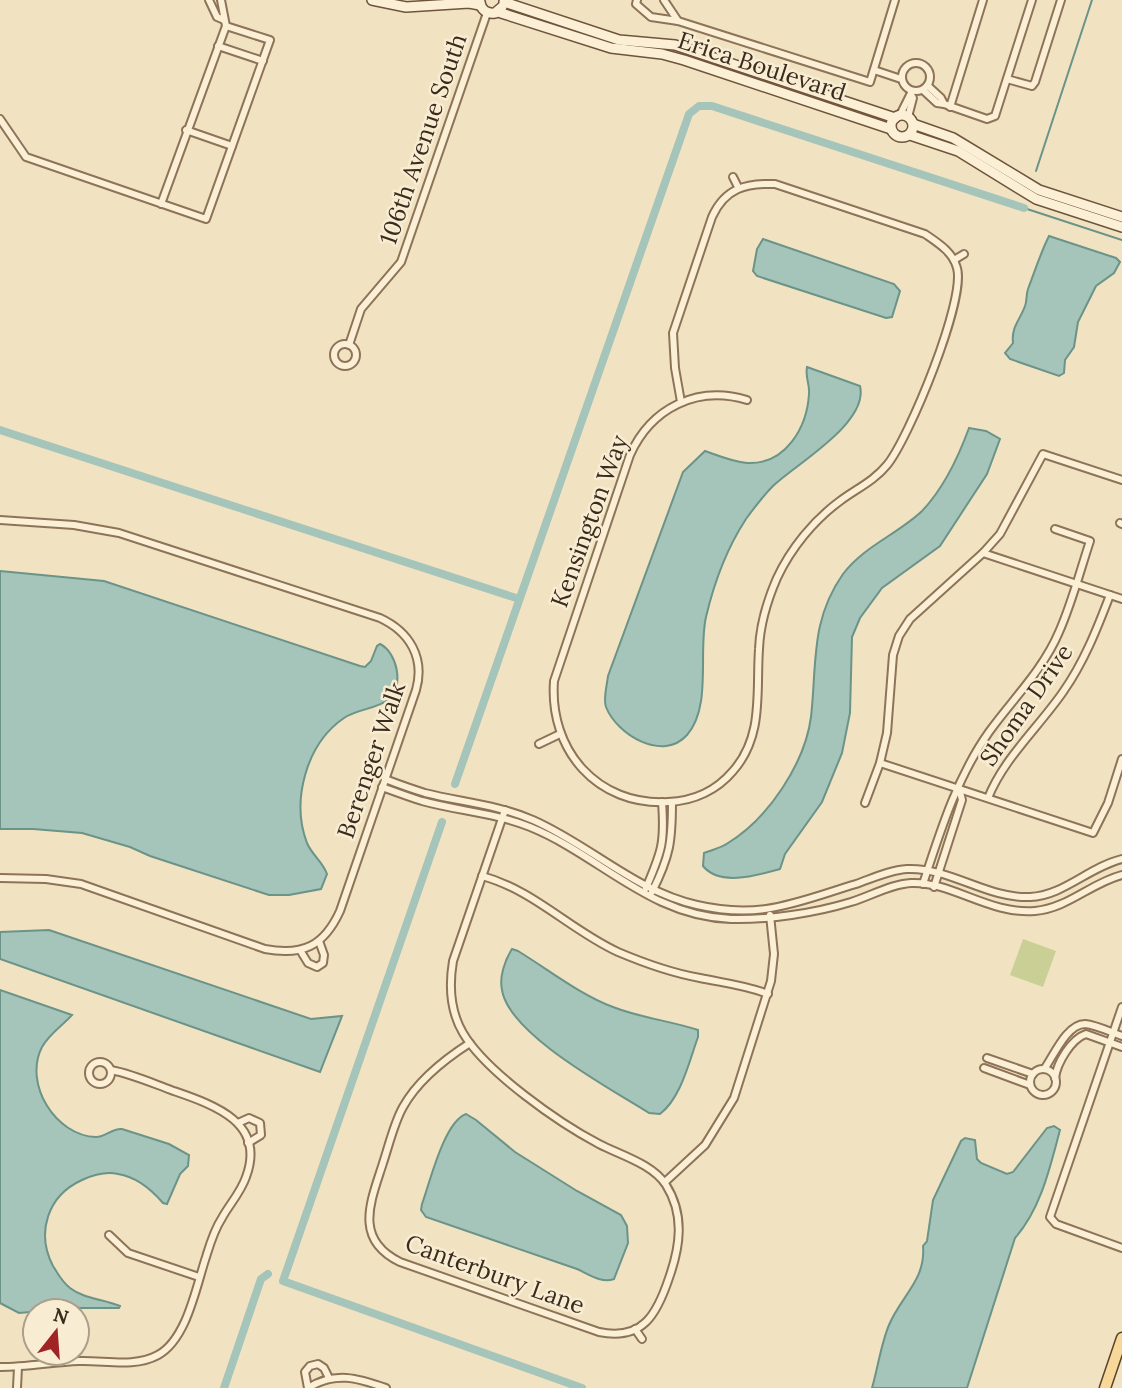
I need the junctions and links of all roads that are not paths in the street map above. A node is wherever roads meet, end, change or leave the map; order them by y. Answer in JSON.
{"nodes":[{"id":1,"x":209,"y":0,"type":"edge"},
{"id":2,"x":221,"y":0,"type":"edge"},
{"id":3,"x":372,"y":0,"type":"edge"},
{"id":4,"x":637,"y":0,"type":"edge"},
{"id":5,"x":664,"y":0,"type":"edge"},
{"id":6,"x":895,"y":0,"type":"edge"},
{"id":7,"x":983,"y":0,"type":"edge"},
{"id":8,"x":1032,"y":0,"type":"edge"},
{"id":9,"x":1061,"y":0,"type":"edge"},
{"id":10,"x":503,"y":1,"type":"edge"},
{"id":11,"x":480,"y":2,"type":"edge"},
{"id":12,"x":498,"y":12,"type":"junction"},
{"id":13,"x":487,"y":13,"type":"junction"},
{"id":14,"x":678,"y":21,"type":"junction"},
{"id":15,"x":225,"y":23,"type":"junction"},
{"id":16,"x":218,"y":47,"type":"junction"},
{"id":17,"x":263,"y":61,"type":"junction"},
{"id":18,"x":874,"y":70,"type":"junction"},
{"id":19,"x":901,"y":79,"type":"junction"},
{"id":20,"x":1007,"y":79,"type":"junction"},
{"id":21,"x":925,"y":88,"type":"junction"},
{"id":22,"x":911,"y":93,"type":"junction"},
{"id":23,"x":947,"y":106,"type":"junction"},
{"id":24,"x":0,"y":119,"type":"edge"},
{"id":25,"x":904,"y":119,"type":"junction"},
{"id":26,"x":891,"y":129,"type":"junction"},
{"id":27,"x":186,"y":130,"type":"junction"},
{"id":28,"x":909,"y":135,"type":"junction"},
{"id":29,"x":232,"y":146,"type":"junction"},
{"id":30,"x":733,"y":177,"type":"dead end"},
{"id":31,"x":738,"y":187,"type":"junction"},
{"id":32,"x":161,"y":204,"type":"junction"},
{"id":33,"x":1122,"y":217,"type":"edge"},
{"id":34,"x":1122,"y":227,"type":"edge"},
{"id":35,"x":964,"y":254,"type":"dead end"},
{"id":36,"x":954,"y":260,"type":"junction"},
{"id":37,"x":349,"y":345,"type":"dead end"},
{"id":38,"x":747,"y":400,"type":"dead end"},
{"id":39,"x":681,"y":402,"type":"junction"},
{"id":40,"x":1122,"y":480,"type":"edge"},
{"id":41,"x":0,"y":520,"type":"edge"},
{"id":42,"x":1055,"y":529,"type":"dead end"},
{"id":43,"x":983,"y":553,"type":"junction"},
{"id":44,"x":1076,"y":583,"type":"junction"},
{"id":45,"x":1110,"y":595,"type":"junction"},
{"id":46,"x":1122,"y":599,"type":"edge"},
{"id":47,"x":561,"y":734,"type":"junction"},
{"id":48,"x":538,"y":744,"type":"dead end"},
{"id":49,"x":1122,"y":759,"type":"edge"},
{"id":50,"x":880,"y":763,"type":"junction"},
{"id":51,"x":385,"y":779,"type":"junction"},
{"id":52,"x":382,"y":787,"type":"junction"},
{"id":53,"x":960,"y":788,"type":"junction"},
{"id":54,"x":988,"y":799,"type":"junction"},
{"id":55,"x":662,"y":802,"type":"junction"},
{"id":56,"x":672,"y":802,"type":"junction"},
{"id":57,"x":865,"y":803,"type":"dead end"},
{"id":58,"x":503,"y":814,"type":"junction"},
{"id":59,"x":1122,"y":859,"type":"edge"},
{"id":60,"x":927,"y":871,"type":"junction"},
{"id":61,"x":939,"y":874,"type":"junction"},
{"id":62,"x":1122,"y":875,"type":"edge"},
{"id":63,"x":482,"y":876,"type":"junction"},
{"id":64,"x":0,"y":878,"type":"edge"},
{"id":65,"x":923,"y":884,"type":"junction"},
{"id":66,"x":934,"y":887,"type":"junction"},
{"id":67,"x":650,"y":888,"type":"junction"},
{"id":68,"x":646,"y":895,"type":"junction"},
{"id":69,"x":770,"y":914,"type":"junction"},
{"id":70,"x":319,"y":941,"type":"junction"},
{"id":71,"x":300,"y":950,"type":"junction"},
{"id":72,"x":768,"y":994,"type":"junction"},
{"id":73,"x":1122,"y":1007,"type":"edge"},
{"id":74,"x":1113,"y":1033,"type":"junction"},
{"id":75,"x":1122,"y":1036,"type":"edge"},
{"id":76,"x":470,"y":1043,"type":"junction"},
{"id":77,"x":1110,"y":1043,"type":"junction"},
{"id":78,"x":1122,"y":1047,"type":"edge"},
{"id":79,"x":987,"y":1058,"type":"dead end"},
{"id":80,"x":984,"y":1068,"type":"dead end"},
{"id":81,"x":1045,"y":1068,"type":"junction"},
{"id":82,"x":111,"y":1070,"type":"dead end"},
{"id":83,"x":1033,"y":1074,"type":"junction"},
{"id":84,"x":1055,"y":1078,"type":"junction"},
{"id":85,"x":1030,"y":1085,"type":"junction"},
{"id":86,"x":238,"y":1123,"type":"junction"},
{"id":87,"x":248,"y":1143,"type":"junction"},
{"id":88,"x":665,"y":1182,"type":"junction"},
{"id":89,"x":109,"y":1235,"type":"dead end"},
{"id":90,"x":373,"y":1237,"type":"junction"},
{"id":91,"x":364,"y":1240,"type":"dead end"},
{"id":92,"x":1122,"y":1248,"type":"edge"},
{"id":93,"x":199,"y":1277,"type":"junction"},
{"id":94,"x":635,"y":1329,"type":"junction"},
{"id":95,"x":1122,"y":1338,"type":"edge"},
{"id":96,"x":642,"y":1339,"type":"dead end"},
{"id":97,"x":0,"y":1367,"type":"edge"},
{"id":98,"x":18,"y":1367,"type":"junction"},
{"id":99,"x":329,"y":1378,"type":"dead end"},
{"id":100,"x":17,"y":1388,"type":"edge"},
{"id":101,"x":386,"y":1388,"type":"edge"},
{"id":102,"x":1105,"y":1388,"type":"edge"}],
"edges":[{"from":1,"to":15,"type":"street"},
{"from":2,"to":15,"type":"street"},
{"from":3,"to":11,"type":"street"},
{"from":4,"to":14,"type":"street"},
{"from":5,"to":14,"type":"street"},
{"from":6,"to":18,"type":"street"},
{"from":7,"to":23,"type":"street"},
{"from":8,"to":20,"type":"street"},
{"from":9,"to":20,"type":"street"},
{"from":10,"to":12,"type":"street"},
{"from":10,"to":25,"type":"street","name":"Erica Boulevard"},
{"from":11,"to":13,"type":"street"},
{"from":12,"to":13,"type":"street"},
{"from":12,"to":26,"type":"street","name":"Erica Boulevard"},
{"from":13,"to":37,"type":"street","name":"106th Avenue South"},
{"from":14,"to":18,"type":"street"},
{"from":15,"to":16,"type":"street"},
{"from":15,"to":17,"type":"street"},
{"from":16,"to":17,"type":"street"},
{"from":16,"to":27,"type":"street"},
{"from":17,"to":29,"type":"street"},
{"from":18,"to":19,"type":"street"},
{"from":19,"to":21,"type":"street"},
{"from":19,"to":22,"type":"street"},
{"from":20,"to":23,"type":"street"},
{"from":21,"to":22,"type":"street"},
{"from":21,"to":23,"type":"street"},
{"from":22,"to":25,"type":"street"},
{"from":24,"to":32,"type":"street"},
{"from":25,"to":26,"type":"street"},
{"from":25,"to":28,"type":"street"},
{"from":25,"to":33,"type":"street","name":"Erica Boulevard"},
{"from":26,"to":28,"type":"street","name":"Erica Boulevard"},
{"from":27,"to":29,"type":"street"},
{"from":27,"to":32,"type":"street"},
{"from":28,"to":34,"type":"street"},
{"from":29,"to":32,"type":"street"},
{"from":30,"to":31,"type":"street"},
{"from":31,"to":36,"type":"street"},
{"from":31,"to":39,"type":"street"},
{"from":35,"to":36,"type":"street"},
{"from":36,"to":56,"type":"street","name":"Kensington Way"},
{"from":38,"to":39,"type":"street"},
{"from":39,"to":47,"type":"street","name":"Kensington Way"},
{"from":40,"to":43,"type":"street"},
{"from":41,"to":51,"type":"street","name":"Berenger Walk"},
{"from":42,"to":44,"type":"street","name":"Shoma Drive"},
{"from":43,"to":44,"type":"street"},
{"from":43,"to":50,"type":"street"},
{"from":44,"to":45,"type":"street"},
{"from":44,"to":53,"type":"street","name":"Shoma Drive"},
{"from":45,"to":46,"type":"street"},
{"from":45,"to":54,"type":"street","name":"Shoma Drive"},
{"from":47,"to":48,"type":"street"},
{"from":47,"to":55,"type":"street","name":"Kensington Way"},
{"from":49,"to":54,"type":"street","name":"Shoma Drive"},
{"from":50,"to":53,"type":"street","name":"Shoma Drive"},
{"from":50,"to":57,"type":"street"},
{"from":51,"to":52,"type":"street","name":"Berenger Walk"},
{"from":51,"to":58,"type":"street"},
{"from":52,"to":58,"type":"street"},
{"from":52,"to":70,"type":"street","name":"Berenger Walk"},
{"from":53,"to":54,"type":"street","name":"Shoma Drive"},
{"from":53,"to":60,"type":"street","name":"Shoma Drive"},
{"from":53,"to":61,"type":"street","name":"Shoma Drive"},
{"from":55,"to":56,"type":"street","name":"Kensington Way"},
{"from":55,"to":67,"type":"street"},
{"from":56,"to":67,"type":"street"},
{"from":58,"to":63,"type":"street"},
{"from":58,"to":67,"type":"street"},
{"from":58,"to":68,"type":"street"},
{"from":59,"to":61,"type":"street"},
{"from":60,"to":61,"type":"street"},
{"from":60,"to":65,"type":"street","name":"Shoma Drive"},
{"from":60,"to":69,"type":"street"},
{"from":61,"to":66,"type":"street","name":"Shoma Drive"},
{"from":62,"to":66,"type":"street"},
{"from":63,"to":72,"type":"street"},
{"from":63,"to":76,"type":"street"},
{"from":64,"to":71,"type":"street","name":"Berenger Walk"},
{"from":65,"to":66,"type":"street"},
{"from":65,"to":69,"type":"street"},
{"from":67,"to":68,"type":"street"},
{"from":67,"to":69,"type":"street"},
{"from":68,"to":69,"type":"street"},
{"from":69,"to":72,"type":"street"},
{"from":70,"to":71,"type":"street","name":"Berenger Walk"},
{"from":70,"to":71,"type":"street"},
{"from":72,"to":88,"type":"street"},
{"from":73,"to":74,"type":"street"},
{"from":74,"to":75,"type":"street"},
{"from":74,"to":77,"type":"street"},
{"from":74,"to":81,"type":"street"},
{"from":76,"to":88,"type":"street"},
{"from":76,"to":90,"type":"street","name":"Canterbury Lane"},
{"from":77,"to":78,"type":"street"},
{"from":77,"to":84,"type":"street"},
{"from":77,"to":92,"type":"street"},
{"from":79,"to":83,"type":"street"},
{"from":80,"to":85,"type":"street"},
{"from":81,"to":83,"type":"street"},
{"from":81,"to":84,"type":"street"},
{"from":82,"to":86,"type":"street"},
{"from":83,"to":85,"type":"street"},
{"from":84,"to":85,"type":"street"},
{"from":86,"to":87,"type":"street"},
{"from":86,"to":87,"type":"street"},
{"from":87,"to":93,"type":"street"},
{"from":88,"to":94,"type":"street"},
{"from":89,"to":93,"type":"street"},
{"from":90,"to":91,"type":"street"},
{"from":90,"to":94,"type":"street","name":"Canterbury Lane"},
{"from":93,"to":98,"type":"street"},
{"from":94,"to":96,"type":"street"},
{"from":95,"to":102,"type":"main road"},
{"from":97,"to":98,"type":"street"},
{"from":98,"to":100,"type":"street"},
{"from":99,"to":101,"type":"street"}]}
